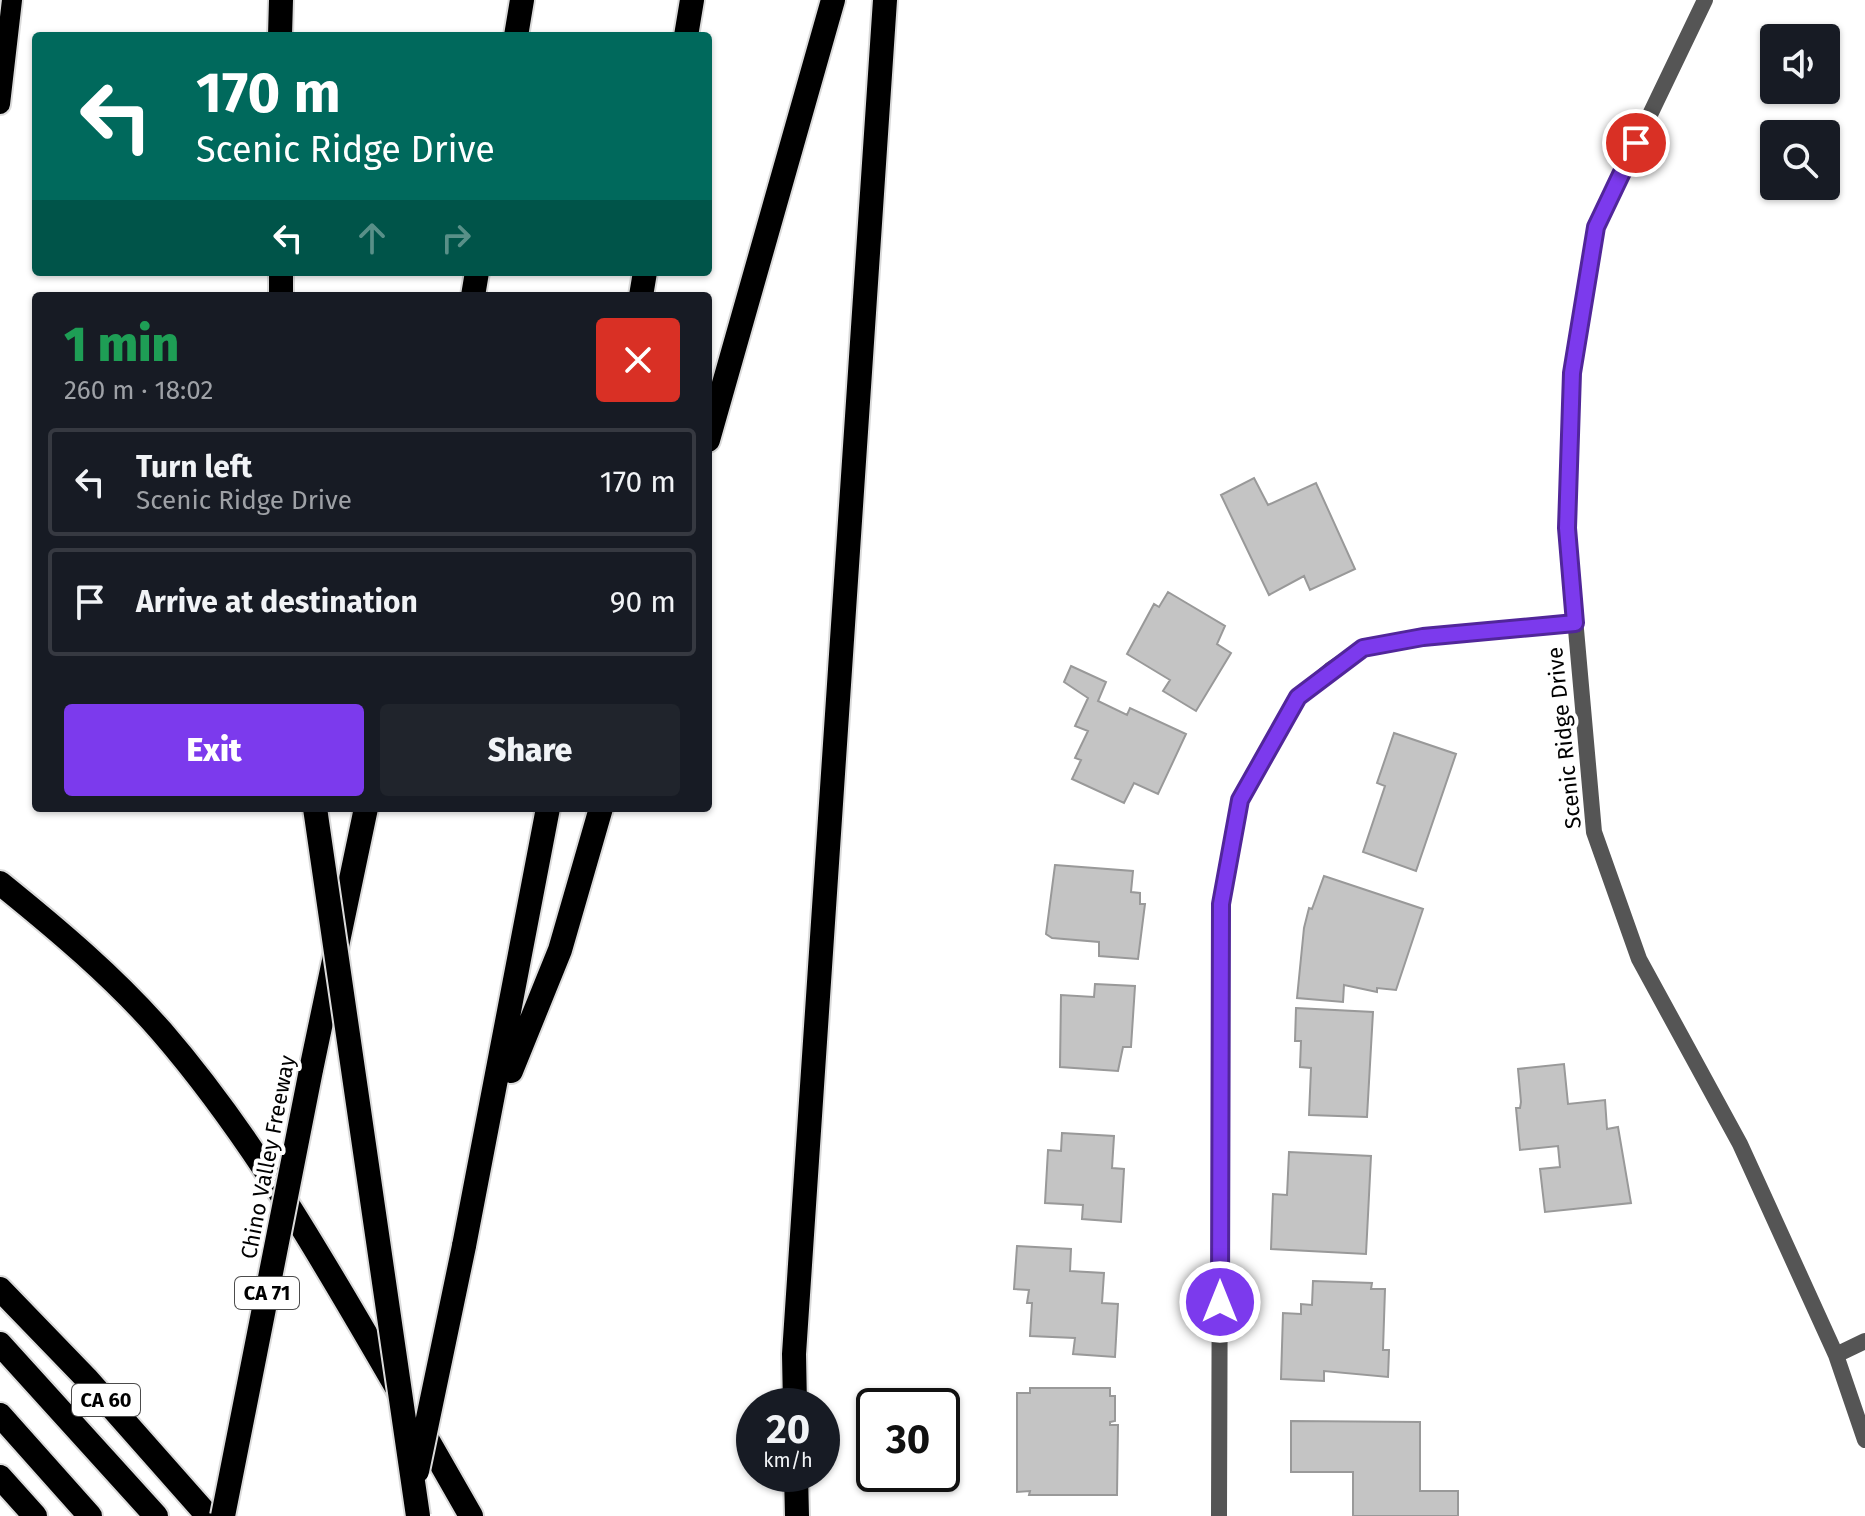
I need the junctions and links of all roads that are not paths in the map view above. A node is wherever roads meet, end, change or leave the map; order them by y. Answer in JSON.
{"nodes":[{"id":1,"x":12,"y":0,"type":"edge"},
{"id":2,"x":281,"y":0,"type":"edge"},
{"id":3,"x":522,"y":0,"type":"edge"},
{"id":4,"x":692,"y":0,"type":"edge"},
{"id":5,"x":833,"y":0,"type":"edge"},
{"id":6,"x":885,"y":0,"type":"edge"},
{"id":7,"x":1705,"y":0,"type":"edge"},
{"id":8,"x":280,"y":32,"type":"edge"},
{"id":9,"x":517,"y":32,"type":"edge"},
{"id":10,"x":687,"y":32,"type":"edge"},
{"id":11,"x":0,"y":104,"type":"edge"},
{"id":12,"x":712,"y":426,"type":"edge"},
{"id":13,"x":1575,"y":623,"type":"junction"},
{"id":14,"x":316,"y":812,"type":"edge"},
{"id":15,"x":365,"y":812,"type":"edge"},
{"id":16,"x":547,"y":812,"type":"edge"},
{"id":17,"x":600,"y":812,"type":"edge"},
{"id":18,"x":0,"y":883,"type":"edge"},
{"id":19,"x":491,"y":1117,"type":"junction"},
{"id":20,"x":0,"y":1289,"type":"edge"},
{"id":21,"x":1865,"y":1341,"type":"edge"},
{"id":22,"x":0,"y":1344,"type":"edge"},
{"id":23,"x":1836,"y":1355,"type":"junction"},
{"id":24,"x":795,"y":1388,"type":"edge"},
{"id":25,"x":0,"y":1415,"type":"edge"},
{"id":26,"x":1865,"y":1440,"type":"edge"},
{"id":27,"x":0,"y":1477,"type":"edge"},
{"id":28,"x":796,"y":1492,"type":"edge"},
{"id":29,"x":35,"y":1516,"type":"edge"},
{"id":30,"x":90,"y":1516,"type":"edge"},
{"id":31,"x":156,"y":1516,"type":"edge"},
{"id":32,"x":208,"y":1516,"type":"edge"},
{"id":33,"x":223,"y":1516,"type":"edge"},
{"id":34,"x":408,"y":1516,"type":"edge"},
{"id":35,"x":418,"y":1516,"type":"edge"},
{"id":36,"x":471,"y":1516,"type":"edge"},
{"id":37,"x":797,"y":1516,"type":"edge"},
{"id":38,"x":1219,"y":1516,"type":"edge"}],
"edges":[{"from":1,"to":11,"type":"main road"},
{"from":2,"to":8,"type":"highway"},
{"from":3,"to":9,"type":"highway"},
{"from":4,"to":10,"type":"highway"},
{"from":5,"to":12,"type":"highway"},
{"from":6,"to":24,"type":"highway"},
{"from":7,"to":13,"type":"street","name":"Scenic Ridge Drive"},
{"from":13,"to":23,"type":"street","name":"Scenic Ridge Drive"},
{"from":13,"to":38,"type":"street"},
{"from":14,"to":35,"type":"highway","bridge":true},
{"from":15,"to":33,"type":"highway","name":"Chino Valley Freeway","number":"CA 71","bridge":true},
{"from":16,"to":19,"type":"highway"},
{"from":17,"to":19,"type":"highway"},
{"from":18,"to":36,"type":"highway"},
{"from":19,"to":34,"type":"highway","bridge":true},
{"from":20,"to":32,"type":"highway","number":"CA 60"},
{"from":21,"to":23,"type":"street"},
{"from":22,"to":31,"type":"highway"},
{"from":23,"to":26,"type":"street","name":"Scenic Ridge Drive"},
{"from":25,"to":30,"type":"highway"},
{"from":27,"to":29,"type":"highway"},
{"from":28,"to":37,"type":"highway"}]}
